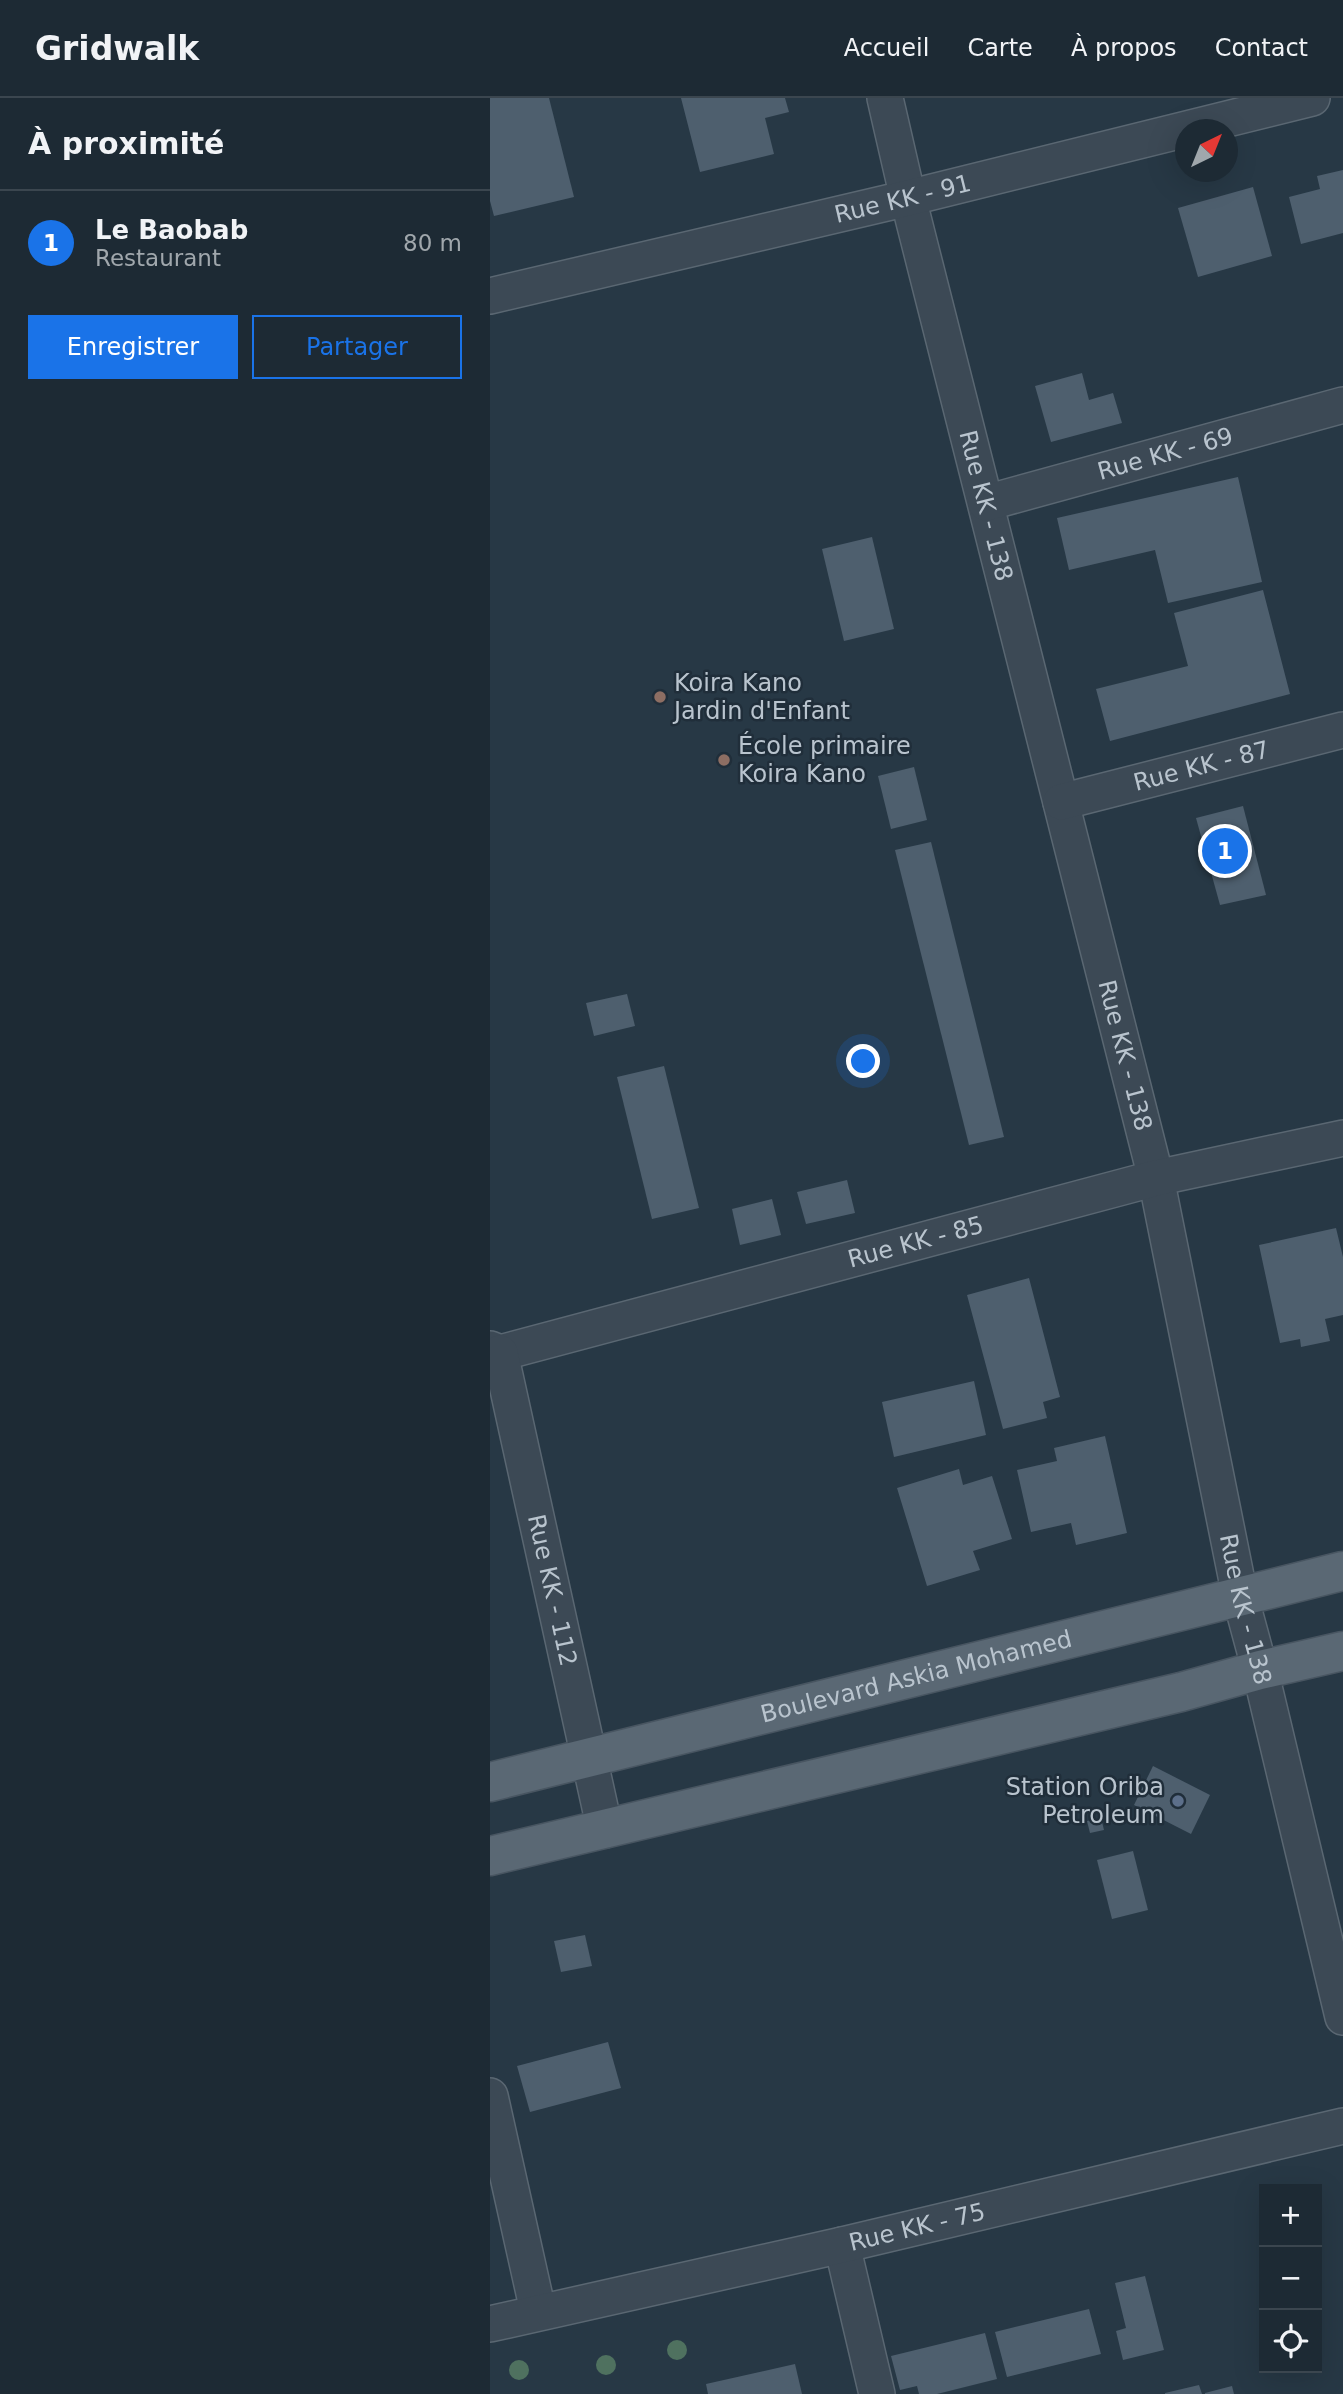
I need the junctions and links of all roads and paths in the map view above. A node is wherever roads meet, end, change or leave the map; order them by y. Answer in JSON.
{"nodes":[{"id":1,"x":885,"y":98,"type":"edge"},
{"id":2,"x":1312,"y":98,"type":"edge"},
{"id":3,"x":908,"y":198,"type":"junction"},
{"id":4,"x":490,"y":296,"type":"edge"},
{"id":5,"x":1343,"y":405,"type":"edge"},
{"id":6,"x":986,"y":503,"type":"junction"},
{"id":7,"x":1343,"y":730,"type":"edge"},
{"id":8,"x":1061,"y":802,"type":"junction"},
{"id":9,"x":1343,"y":1138,"type":"edge"},
{"id":10,"x":1156,"y":1178,"type":"junction"},
{"id":11,"x":495,"y":1351,"type":"edge"},
{"id":12,"x":1343,"y":1571,"type":"edge"},
{"id":13,"x":1240,"y":1596,"type":"junction"},
{"id":14,"x":1343,"y":1651,"type":"edge"},
{"id":15,"x":1260,"y":1670,"type":"junction"},
{"id":16,"x":587,"y":1757,"type":"junction"},
{"id":17,"x":490,"y":1782,"type":"edge"},
{"id":18,"x":605,"y":1830,"type":"junction"},
{"id":19,"x":490,"y":1856,"type":"edge"},
{"id":20,"x":1343,"y":2017,"type":"edge"},
{"id":21,"x":490,"y":2096,"type":"edge"},
{"id":22,"x":1343,"y":2126,"type":"edge"},
{"id":23,"x":842,"y":2245,"type":"junction"},
{"id":24,"x":538,"y":2311,"type":"junction"},
{"id":25,"x":490,"y":2324,"type":"edge"},
{"id":26,"x":877,"y":2394,"type":"edge"}],
"edges":[{"from":1,"to":3,"type":"street","name":"Rue KK - 138"},
{"from":2,"to":3,"type":"street","name":"Rue KK - 91"},
{"from":3,"to":4,"type":"street","name":"Rue KK - 91"},
{"from":3,"to":6,"type":"street","name":"Rue KK - 138"},
{"from":5,"to":6,"type":"street","name":"Rue KK - 69"},
{"from":6,"to":8,"type":"street","name":"Rue KK - 138"},
{"from":7,"to":8,"type":"street","name":"Rue KK - 87"},
{"from":8,"to":10,"type":"street","name":"Rue KK - 138"},
{"from":9,"to":10,"type":"street","name":"Rue KK - 85"},
{"from":10,"to":11,"type":"street","name":"Rue KK - 85"},
{"from":10,"to":13,"type":"street","name":"Rue KK - 138"},
{"from":11,"to":16,"type":"street","name":"Rue KK - 112"},
{"from":12,"to":13,"type":"main road","name":"Boulevard Askia Mohamed"},
{"from":13,"to":15,"type":"street","name":"Rue KK - 138"},
{"from":13,"to":16,"type":"main road","name":"Boulevard Askia Mohamed"},
{"from":14,"to":15,"type":"main road"},
{"from":15,"to":18,"type":"main road"},
{"from":15,"to":20,"type":"street","name":"Rue KK - 138"},
{"from":16,"to":17,"type":"main road","name":"Boulevard Askia Mohamed"},
{"from":16,"to":18,"type":"street","name":"Rue KK - 112"},
{"from":18,"to":19,"type":"main road"},
{"from":21,"to":24,"type":"street"},
{"from":22,"to":23,"type":"street","name":"Rue KK - 75"},
{"from":23,"to":24,"type":"street","name":"Rue KK - 75"},
{"from":23,"to":26,"type":"street"},
{"from":24,"to":25,"type":"street","name":"Rue KK - 75"}]}
